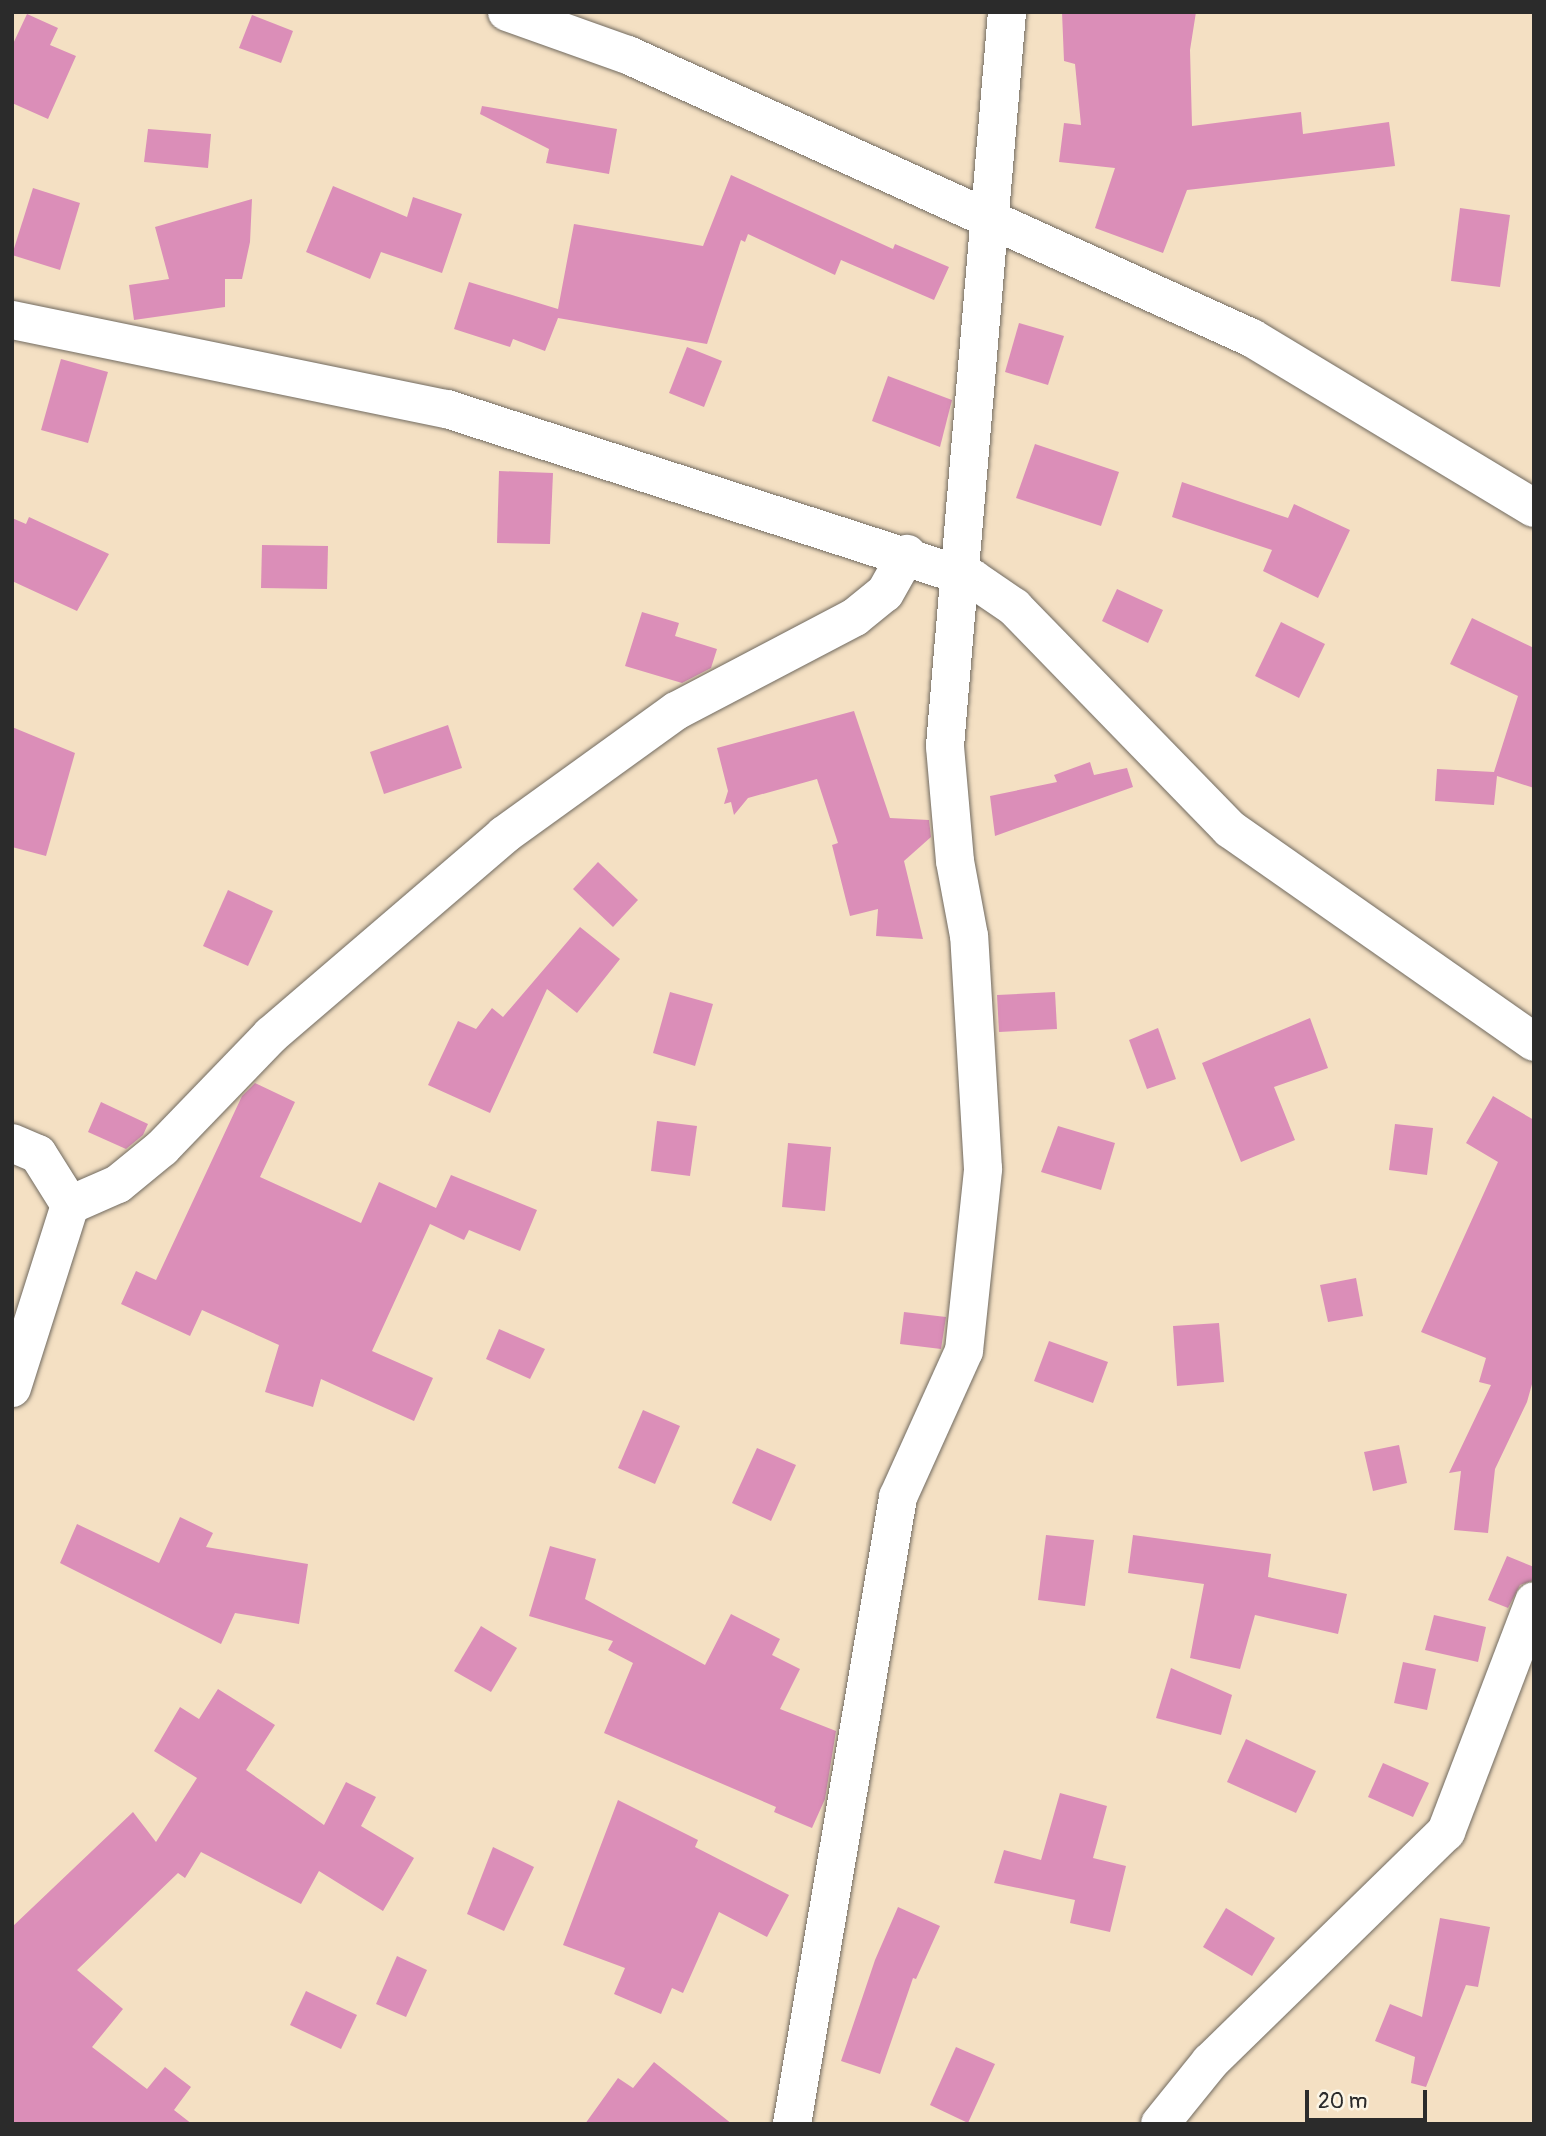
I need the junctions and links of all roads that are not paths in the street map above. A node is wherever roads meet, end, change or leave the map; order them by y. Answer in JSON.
{"nodes":[{"id":1,"x":507,"y":12,"type":"edge"},
{"id":2,"x":1007,"y":12,"type":"edge"},
{"id":3,"x":993,"y":219,"type":"junction"},
{"id":4,"x":12,"y":320,"type":"edge"},
{"id":5,"x":1534,"y":508,"type":"edge"},
{"id":6,"x":907,"y":554,"type":"junction"},
{"id":7,"x":957,"y":571,"type":"junction"},
{"id":8,"x":1534,"y":1042,"type":"edge"},
{"id":9,"x":12,"y":1143,"type":"edge"},
{"id":10,"x":70,"y":1205,"type":"junction"},
{"id":11,"x":12,"y":1388,"type":"edge"},
{"id":12,"x":1534,"y":1601,"type":"edge"},
{"id":13,"x":792,"y":2124,"type":"edge"},
{"id":14,"x":1160,"y":2124,"type":"edge"}],
"edges":[{"from":1,"to":3,"type":"street"},
{"from":2,"to":3,"type":"street"},
{"from":3,"to":5,"type":"street"},
{"from":3,"to":7,"type":"street"},
{"from":4,"to":6,"type":"street"},
{"from":6,"to":7,"type":"street"},
{"from":6,"to":10,"type":"street"},
{"from":7,"to":8,"type":"street"},
{"from":7,"to":13,"type":"street"},
{"from":9,"to":10,"type":"street"},
{"from":10,"to":11,"type":"street"},
{"from":12,"to":14,"type":"street"}]}
